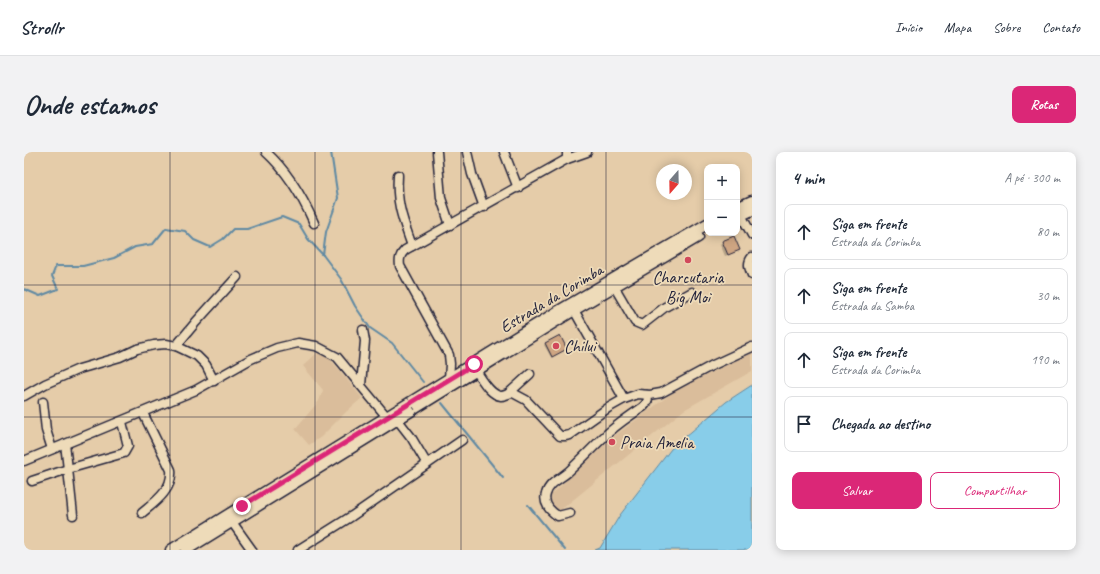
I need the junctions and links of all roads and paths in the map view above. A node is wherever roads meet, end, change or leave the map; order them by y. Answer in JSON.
{"nodes":[{"id":1,"x":266,"y":152,"type":"edge"},
{"id":2,"x":437,"y":152,"type":"edge"},
{"id":3,"x":467,"y":152,"type":"edge"},
{"id":4,"x":504,"y":152,"type":"edge"},
{"id":5,"x":587,"y":152,"type":"edge"},
{"id":6,"x":567,"y":156,"type":"edge"},
{"id":7,"x":398,"y":176,"type":"dead end"},
{"id":8,"x":518,"y":188,"type":"junction"},
{"id":9,"x":752,"y":201,"type":"edge"},
{"id":10,"x":484,"y":207,"type":"junction"},
{"id":11,"x":752,"y":210,"type":"edge"},
{"id":12,"x":740,"y":211,"type":"edge"},
{"id":13,"x":740,"y":213,"type":"edge"},
{"id":14,"x":740,"y":216,"type":"edge"},
{"id":15,"x":314,"y":223,"type":"dead end"},
{"id":16,"x":450,"y":225,"type":"junction"},
{"id":17,"x":704,"y":226,"type":"edge"},
{"id":18,"x":704,"y":233,"type":"edge"},
{"id":19,"x":752,"y":235,"type":"edge"},
{"id":20,"x":412,"y":246,"type":"junction"},
{"id":21,"x":752,"y":257,"type":"edge"},
{"id":22,"x":752,"y":275,"type":"edge"},
{"id":23,"x":237,"y":276,"type":"dead end"},
{"id":24,"x":614,"y":286,"type":"junction"},
{"id":25,"x":692,"y":292,"type":"dead end"},
{"id":26,"x":574,"y":310,"type":"junction"},
{"id":27,"x":363,"y":330,"type":"dead end"},
{"id":28,"x":176,"y":346,"type":"junction"},
{"id":29,"x":752,"y":347,"type":"edge"},
{"id":30,"x":476,"y":371,"type":"junction"},
{"id":31,"x":530,"y":374,"type":"dead end"},
{"id":32,"x":449,"y":379,"type":"junction"},
{"id":33,"x":214,"y":381,"type":"junction"},
{"id":34,"x":361,"y":385,"type":"junction"},
{"id":35,"x":510,"y":393,"type":"junction"},
{"id":36,"x":647,"y":395,"type":"junction"},
{"id":37,"x":24,"y":396,"type":"edge"},
{"id":38,"x":624,"y":399,"type":"junction"},
{"id":39,"x":43,"y":402,"type":"dead end"},
{"id":40,"x":413,"y":407,"type":"junction"},
{"id":41,"x":143,"y":413,"type":"junction"},
{"id":42,"x":387,"y":417,"type":"junction"},
{"id":43,"x":397,"y":419,"type":"junction"},
{"id":44,"x":122,"y":422,"type":"junction"},
{"id":45,"x":462,"y":440,"type":"dead end"},
{"id":46,"x":65,"y":444,"type":"junction"},
{"id":47,"x":52,"y":449,"type":"junction"},
{"id":48,"x":24,"y":461,"type":"edge"},
{"id":49,"x":427,"y":464,"type":"junction"},
{"id":50,"x":68,"y":469,"type":"junction"},
{"id":51,"x":32,"y":481,"type":"dead end"},
{"id":52,"x":142,"y":513,"type":"dead end"},
{"id":53,"x":570,"y":513,"type":"dead end"},
{"id":54,"x":73,"y":515,"type":"dead end"},
{"id":55,"x":232,"y":522,"type":"junction"},
{"id":56,"x":171,"y":550,"type":"edge"},
{"id":57,"x":186,"y":550,"type":"edge"},
{"id":58,"x":252,"y":550,"type":"edge"},
{"id":59,"x":298,"y":550,"type":"edge"}],
"edges":[{"from":1,"to":15,"type":"street"},
{"from":2,"to":16,"type":"street"},
{"from":3,"to":10,"type":"street"},
{"from":4,"to":8,"type":"street"},
{"from":5,"to":6,"type":"street"},
{"from":6,"to":8,"type":"street"},
{"from":7,"to":20,"type":"street"},
{"from":8,"to":10,"type":"street"},
{"from":9,"to":12,"type":"main road"},
{"from":10,"to":16,"type":"street"},
{"from":11,"to":13,"type":"main road"},
{"from":14,"to":19,"type":"street"},
{"from":16,"to":20,"type":"street"},
{"from":17,"to":32,"type":"main road","name":"Estrada da Corimba"},
{"from":18,"to":24,"type":"main road","name":"Estrada da Corimba"},
{"from":20,"to":32,"type":"street"},
{"from":21,"to":22,"type":"street"},
{"from":23,"to":28,"type":"street"},
{"from":24,"to":25,"type":"street"},
{"from":24,"to":26,"type":"main road","name":"Estrada da Corimba"},
{"from":26,"to":30,"type":"main road","name":"Estrada da Corimba"},
{"from":26,"to":38,"type":"street"},
{"from":27,"to":34,"type":"street"},
{"from":28,"to":33,"type":"street"},
{"from":28,"to":37,"type":"street"},
{"from":29,"to":36,"type":"street"},
{"from":30,"to":35,"type":"street"},
{"from":30,"to":40,"type":"main road","name":"Estrada da Corimba"},
{"from":31,"to":35,"type":"street"},
{"from":32,"to":40,"type":"main road","name":"Estrada da Corimba"},
{"from":33,"to":34,"type":"street"},
{"from":33,"to":41,"type":"street"},
{"from":34,"to":42,"type":"street"},
{"from":35,"to":38,"type":"street"},
{"from":36,"to":38,"type":"street"},
{"from":36,"to":53,"type":"street"},
{"from":39,"to":47,"type":"street"},
{"from":40,"to":42,"type":"main road"},
{"from":40,"to":43,"type":"main road","name":"Estrada da Corimba"},
{"from":41,"to":44,"type":"street"},
{"from":41,"to":52,"type":"street"},
{"from":42,"to":56,"type":"main road"},
{"from":43,"to":49,"type":"street"},
{"from":43,"to":55,"type":"main road","name":"Estrada da Corimba"},
{"from":44,"to":46,"type":"street"},
{"from":44,"to":50,"type":"street"},
{"from":45,"to":49,"type":"street"},
{"from":46,"to":47,"type":"street"},
{"from":46,"to":50,"type":"street"},
{"from":47,"to":48,"type":"street"},
{"from":49,"to":59,"type":"street"},
{"from":50,"to":51,"type":"street"},
{"from":50,"to":54,"type":"street"},
{"from":55,"to":57,"type":"main road","name":"Estrada da Corimba"},
{"from":55,"to":58,"type":"street"}]}
